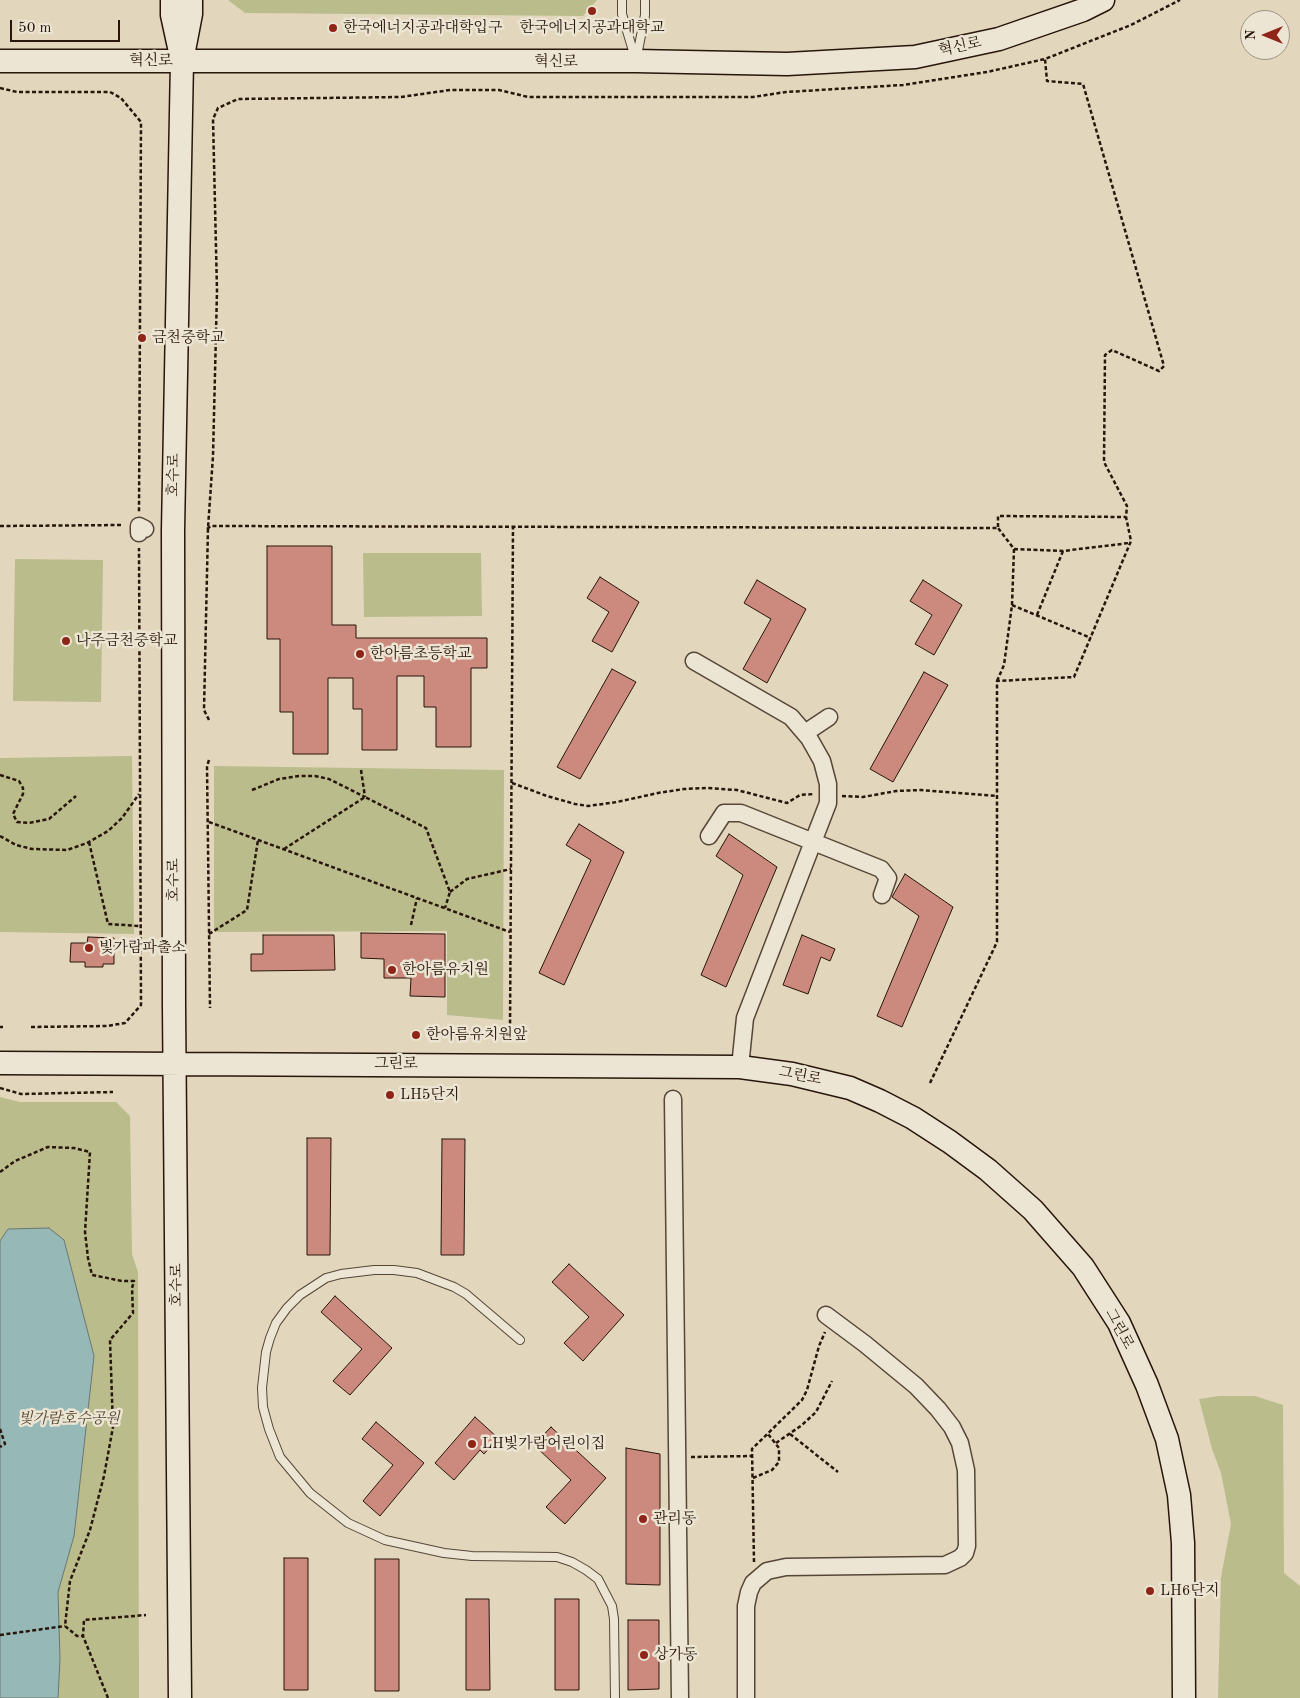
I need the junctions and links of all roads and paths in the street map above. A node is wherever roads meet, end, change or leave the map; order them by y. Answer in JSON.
{"nodes":[{"id":1,"x":172,"y":0,"type":"edge"},
{"id":2,"x":191,"y":0,"type":"edge"},
{"id":3,"x":622,"y":0,"type":"edge"},
{"id":4,"x":645,"y":0,"type":"edge"},
{"id":5,"x":1103,"y":0,"type":"edge"},
{"id":6,"x":1180,"y":0,"type":"edge"},
{"id":7,"x":1045,"y":60,"type":"junction"},
{"id":8,"x":0,"y":61,"type":"edge"},
{"id":9,"x":182,"y":61,"type":"junction"},
{"id":10,"x":636,"y":61,"type":"junction"},
{"id":11,"x":0,"y":88,"type":"edge"},
{"id":12,"x":1126,"y":517,"type":"junction"},
{"id":13,"x":0,"y":526,"type":"edge"},
{"id":14,"x":513,"y":526,"type":"junction"},
{"id":15,"x":998,"y":528,"type":"junction"},
{"id":16,"x":207,"y":529,"type":"junction"},
{"id":17,"x":141,"y":530,"type":"junction"},
{"id":18,"x":1129,"y":544,"type":"junction"},
{"id":19,"x":1014,"y":549,"type":"junction"},
{"id":20,"x":1063,"y":550,"type":"junction"},
{"id":21,"x":1012,"y":605,"type":"junction"},
{"id":22,"x":1037,"y":615,"type":"junction"},
{"id":23,"x":1091,"y":638,"type":"junction"},
{"id":24,"x":694,"y":661,"type":"dead end"},
{"id":25,"x":997,"y":681,"type":"junction"},
{"id":26,"x":829,"y":716,"type":"dead end"},
{"id":27,"x":208,"y":720,"type":"dead end"},
{"id":28,"x":805,"y":733,"type":"junction"},
{"id":29,"x":208,"y":760,"type":"dead end"},
{"id":30,"x":360,"y":770,"type":"dead end"},
{"id":31,"x":0,"y":775,"type":"edge"},
{"id":32,"x":511,"y":782,"type":"junction"},
{"id":33,"x":252,"y":790,"type":"dead end"},
{"id":34,"x":828,"y":793,"type":"junction"},
{"id":35,"x":140,"y":794,"type":"junction"},
{"id":36,"x":76,"y":796,"type":"dead end"},
{"id":37,"x":997,"y":796,"type":"junction"},
{"id":38,"x":365,"y":797,"type":"junction"},
{"id":39,"x":209,"y":822,"type":"junction"},
{"id":40,"x":0,"y":836,"type":"edge"},
{"id":41,"x":709,"y":836,"type":"dead end"},
{"id":42,"x":258,"y":840,"type":"junction"},
{"id":43,"x":89,"y":842,"type":"junction"},
{"id":44,"x":814,"y":842,"type":"junction"},
{"id":45,"x":284,"y":850,"type":"junction"},
{"id":46,"x":511,"y":869,"type":"junction"},
{"id":47,"x":450,"y":892,"type":"junction"},
{"id":48,"x":882,"y":895,"type":"dead end"},
{"id":49,"x":417,"y":898,"type":"junction"},
{"id":50,"x":445,"y":908,"type":"junction"},
{"id":51,"x":411,"y":925,"type":"dead end"},
{"id":52,"x":140,"y":926,"type":"junction"},
{"id":53,"x":510,"y":932,"type":"junction"},
{"id":54,"x":209,"y":934,"type":"junction"},
{"id":55,"x":210,"y":1008,"type":"dead end"},
{"id":56,"x":31,"y":1027,"type":"dead end"},
{"id":57,"x":510,"y":1030,"type":"dead end"},
{"id":58,"x":0,"y":1063,"type":"edge"},
{"id":59,"x":175,"y":1064,"type":"junction"},
{"id":60,"x":740,"y":1067,"type":"junction"},
{"id":61,"x":930,"y":1082,"type":"dead end"},
{"id":62,"x":0,"y":1088,"type":"edge"},
{"id":63,"x":113,"y":1092,"type":"dead end"},
{"id":64,"x":673,"y":1099,"type":"dead end"},
{"id":65,"x":0,"y":1172,"type":"edge"},
{"id":66,"x":828,"y":1317,"type":"joint"},
{"id":67,"x":520,"y":1340,"type":"dead end"},
{"id":68,"x":832,"y":1381,"type":"dead end"},
{"id":69,"x":0,"y":1429,"type":"edge"},
{"id":70,"x":768,"y":1434,"type":"junction"},
{"id":71,"x":790,"y":1434,"type":"junction"},
{"id":72,"x":776,"y":1443,"type":"junction"},
{"id":73,"x":0,"y":1447,"type":"edge"},
{"id":74,"x":752,"y":1456,"type":"junction"},
{"id":75,"x":678,"y":1457,"type":"junction"},
{"id":76,"x":838,"y":1472,"type":"dead end"},
{"id":77,"x":753,"y":1478,"type":"junction"},
{"id":78,"x":757,"y":1578,"type":"junction"},
{"id":79,"x":146,"y":1615,"type":"dead end"},
{"id":80,"x":65,"y":1626,"type":"junction"},
{"id":81,"x":0,"y":1635,"type":"edge"},
{"id":82,"x":83,"y":1636,"type":"junction"},
{"id":83,"x":108,"y":1698,"type":"edge"},
{"id":84,"x":180,"y":1698,"type":"edge"},
{"id":85,"x":615,"y":1698,"type":"edge"},
{"id":86,"x":680,"y":1698,"type":"edge"},
{"id":87,"x":746,"y":1698,"type":"edge"},
{"id":88,"x":1184,"y":1698,"type":"edge"}],
"edges":[{"from":1,"to":9,"type":"street"},
{"from":2,"to":9,"type":"street"},
{"from":3,"to":10,"type":"lane"},
{"from":4,"to":10,"type":"lane"},
{"from":5,"to":10,"type":"street","name":"혁신로"},
{"from":6,"to":7,"type":"path"},
{"from":7,"to":12,"type":"path"},
{"from":7,"to":16,"type":"path"},
{"from":8,"to":9,"type":"street","name":"혁신로"},
{"from":9,"to":10,"type":"street","name":"혁신로"},
{"from":9,"to":59,"type":"street","name":"호수로"},
{"from":11,"to":17,"type":"path"},
{"from":12,"to":15,"type":"path"},
{"from":12,"to":18,"type":"path"},
{"from":13,"to":17,"type":"path"},
{"from":14,"to":15,"type":"path"},
{"from":14,"to":16,"type":"path"},
{"from":14,"to":32,"type":"path"},
{"from":15,"to":19,"type":"path"},
{"from":16,"to":27,"type":"path"},
{"from":17,"to":35,"type":"path"},
{"from":18,"to":20,"type":"path"},
{"from":18,"to":23,"type":"path"},
{"from":19,"to":20,"type":"path"},
{"from":19,"to":21,"type":"path"},
{"from":20,"to":22,"type":"path"},
{"from":21,"to":22,"type":"path"},
{"from":21,"to":25,"type":"path"},
{"from":22,"to":23,"type":"path"},
{"from":23,"to":25,"type":"path"},
{"from":24,"to":28,"type":"street"},
{"from":25,"to":37,"type":"path"},
{"from":26,"to":28,"type":"street"},
{"from":28,"to":34,"type":"street"},
{"from":29,"to":39,"type":"path"},
{"from":30,"to":38,"type":"path"},
{"from":31,"to":36,"type":"path"},
{"from":32,"to":34,"type":"path"},
{"from":32,"to":46,"type":"path"},
{"from":33,"to":38,"type":"path"},
{"from":34,"to":37,"type":"path"},
{"from":34,"to":44,"type":"street"},
{"from":35,"to":43,"type":"path"},
{"from":35,"to":52,"type":"path"},
{"from":37,"to":61,"type":"path"},
{"from":38,"to":45,"type":"path"},
{"from":38,"to":47,"type":"path"},
{"from":39,"to":42,"type":"path"},
{"from":39,"to":54,"type":"path"},
{"from":40,"to":43,"type":"path"},
{"from":41,"to":44,"type":"street"},
{"from":42,"to":45,"type":"path"},
{"from":42,"to":54,"type":"path"},
{"from":43,"to":52,"type":"path"},
{"from":44,"to":48,"type":"street"},
{"from":44,"to":60,"type":"street"},
{"from":45,"to":49,"type":"path"},
{"from":46,"to":47,"type":"path"},
{"from":46,"to":53,"type":"path"},
{"from":47,"to":50,"type":"path"},
{"from":49,"to":50,"type":"path"},
{"from":49,"to":51,"type":"path"},
{"from":50,"to":53,"type":"path"},
{"from":52,"to":56,"type":"path"},
{"from":53,"to":57,"type":"path"},
{"from":54,"to":55,"type":"path"},
{"from":58,"to":59,"type":"street","name":"그린로"},
{"from":59,"to":60,"type":"street","name":"그린로"},
{"from":59,"to":84,"type":"street","name":"호수로"},
{"from":60,"to":88,"type":"street","name":"그린로"},
{"from":62,"to":63,"type":"path"},
{"from":64,"to":75,"type":"street"},
{"from":65,"to":80,"type":"path"},
{"from":66,"to":70,"type":"path"},
{"from":66,"to":78,"type":"street"},
{"from":67,"to":85,"type":"lane"},
{"from":68,"to":71,"type":"path"},
{"from":69,"to":73,"type":"path"},
{"from":70,"to":72,"type":"path"},
{"from":70,"to":74,"type":"path"},
{"from":71,"to":72,"type":"path"},
{"from":71,"to":76,"type":"path"},
{"from":72,"to":77,"type":"path"},
{"from":74,"to":75,"type":"path"},
{"from":74,"to":77,"type":"path"},
{"from":75,"to":86,"type":"street"},
{"from":77,"to":78,"type":"path"},
{"from":78,"to":87,"type":"street"},
{"from":79,"to":82,"type":"path"},
{"from":80,"to":81,"type":"path"},
{"from":80,"to":82,"type":"path"},
{"from":82,"to":83,"type":"path"}]}
